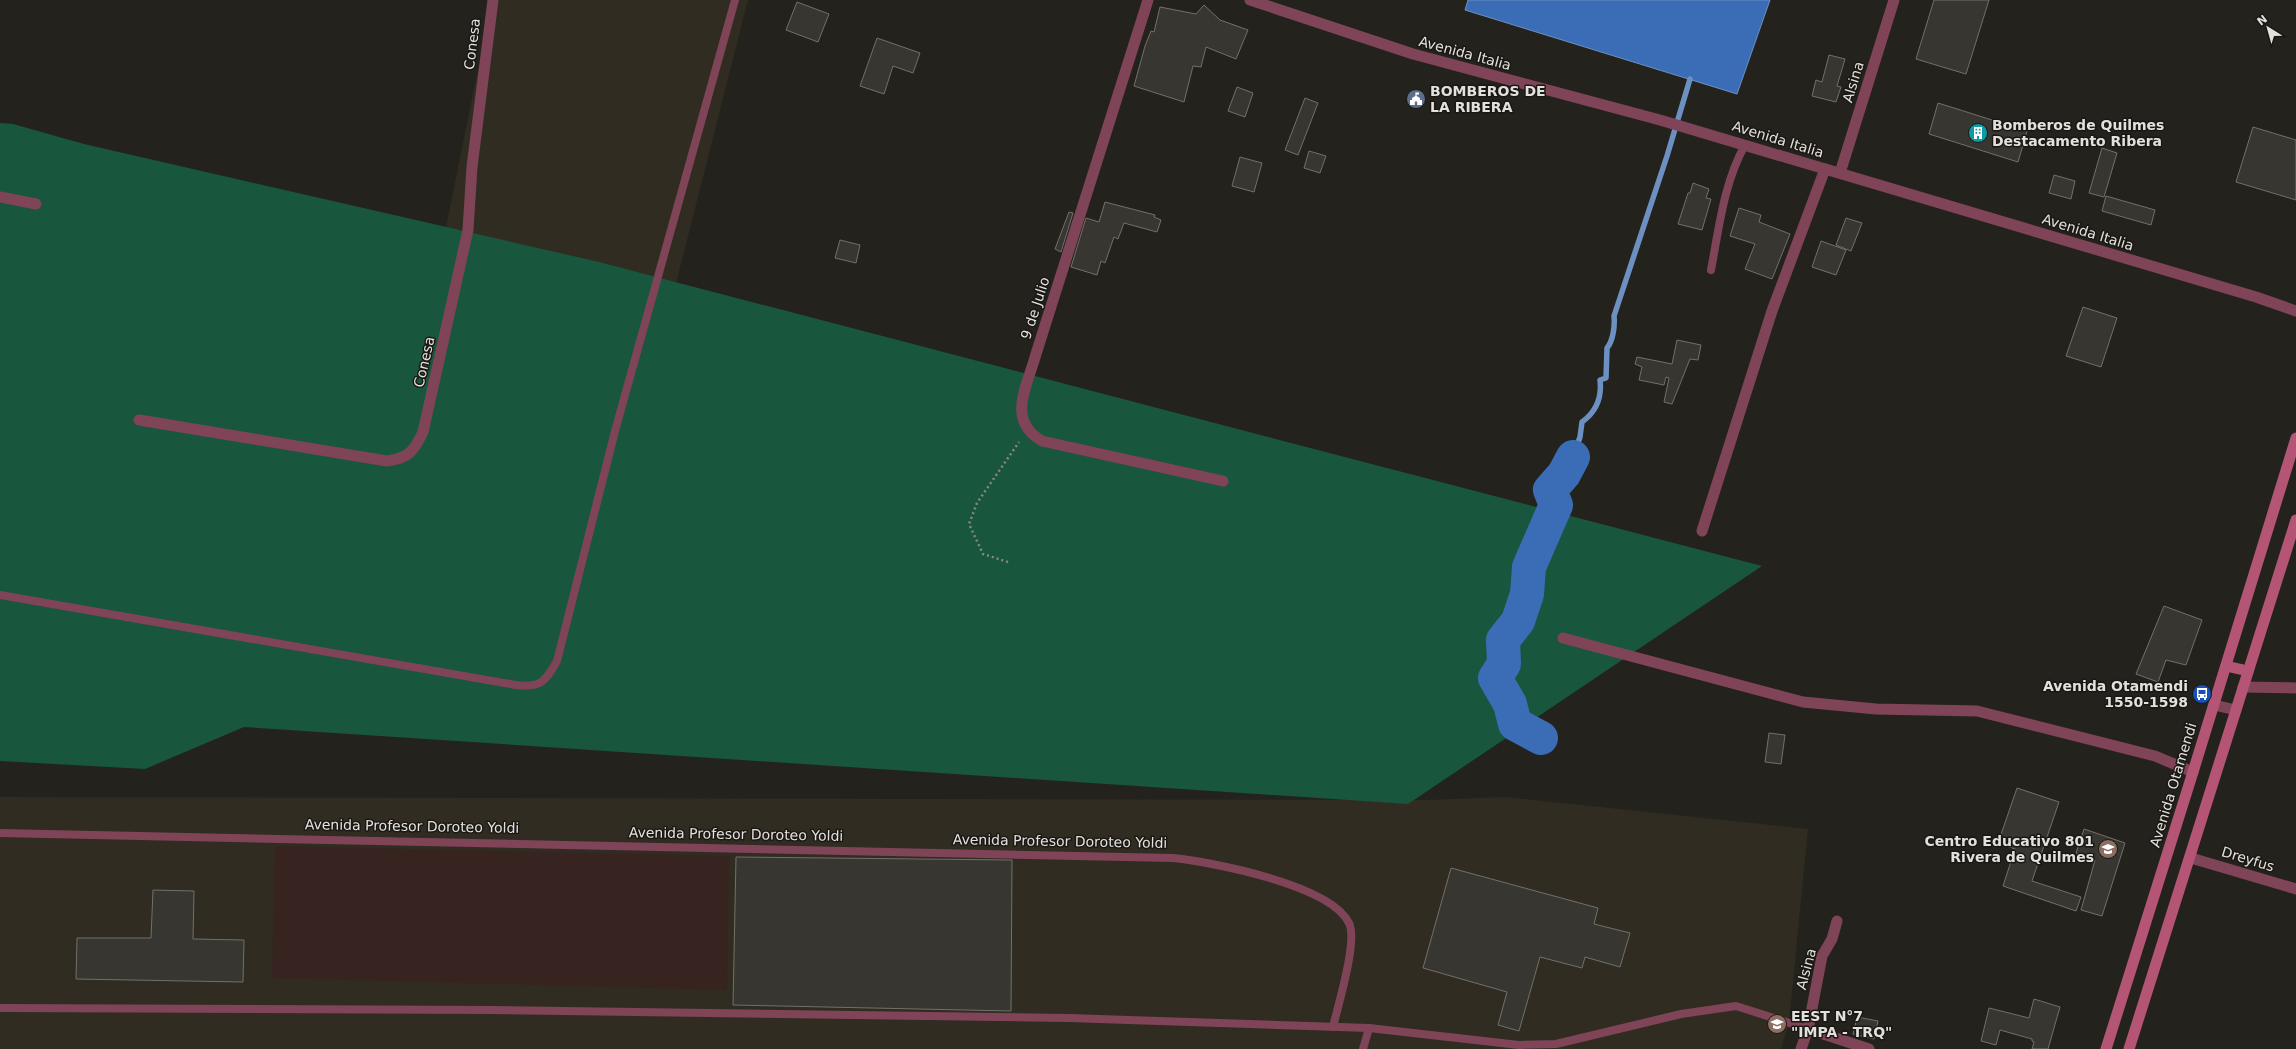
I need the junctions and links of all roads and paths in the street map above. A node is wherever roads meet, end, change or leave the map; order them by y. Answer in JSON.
{"nodes":[{"id":1,"x":493,"y":0,"type":"edge"},
{"id":2,"x":735,"y":0,"type":"edge"},
{"id":3,"x":1148,"y":0,"type":"edge"},
{"id":4,"x":1250,"y":0,"type":"edge"},
{"id":5,"x":1894,"y":0,"type":"edge"},
{"id":6,"x":1746,"y":145,"type":"junction"},
{"id":7,"x":1825,"y":169,"type":"junction"},
{"id":8,"x":1840,"y":173,"type":"junction"},
{"id":9,"x":0,"y":197,"type":"edge"},
{"id":10,"x":36,"y":204,"type":"dead end"},
{"id":11,"x":1711,"y":270,"type":"dead end"},
{"id":12,"x":2296,"y":311,"type":"edge"},
{"id":13,"x":139,"y":420,"type":"dead end"},
{"id":14,"x":1028,"y":430,"type":"junction"},
{"id":15,"x":2296,"y":438,"type":"edge"},
{"id":16,"x":1223,"y":481,"type":"dead end"},
{"id":17,"x":2296,"y":520,"type":"edge"},
{"id":18,"x":1702,"y":531,"type":"dead end"},
{"id":19,"x":1008,"y":562,"type":"dead end"},
{"id":20,"x":0,"y":595,"type":"edge"},
{"id":21,"x":1563,"y":638,"type":"dead end"},
{"id":22,"x":2226,"y":666,"type":"junction"},
{"id":23,"x":2248,"y":671,"type":"junction"},
{"id":24,"x":2243,"y":687,"type":"junction"},
{"id":25,"x":2296,"y":688,"type":"edge"},
{"id":26,"x":2214,"y":705,"type":"junction"},
{"id":27,"x":2236,"y":710,"type":"junction"},
{"id":28,"x":2193,"y":772,"type":"junction"},
{"id":29,"x":0,"y":833,"type":"edge"},
{"id":30,"x":2191,"y":858,"type":"junction"},
{"id":31,"x":2296,"y":889,"type":"edge"},
{"id":32,"x":1837,"y":921,"type":"dead end"},
{"id":33,"x":0,"y":1008,"type":"edge"},
{"id":34,"x":1333,"y":1027,"type":"junction"},
{"id":35,"x":1369,"y":1028,"type":"junction"},
{"id":36,"x":1808,"y":1029,"type":"junction"},
{"id":37,"x":1363,"y":1049,"type":"edge"},
{"id":38,"x":1801,"y":1049,"type":"edge"},
{"id":39,"x":1869,"y":1049,"type":"edge"},
{"id":40,"x":2106,"y":1049,"type":"edge"},
{"id":41,"x":2129,"y":1049,"type":"edge"}],
"edges":[{"from":1,"to":13,"type":"street","name":"Conesa"},
{"from":2,"to":20,"type":"lane"},
{"from":3,"to":14,"type":"street","name":"9 de Julio"},
{"from":4,"to":6,"type":"street","name":"Avenida Italia"},
{"from":5,"to":8,"type":"street","name":"Alsina"},
{"from":6,"to":7,"type":"street","name":"Avenida Italia"},
{"from":6,"to":11,"type":"lane"},
{"from":7,"to":8,"type":"street","name":"Avenida Italia"},
{"from":7,"to":18,"type":"street"},
{"from":8,"to":12,"type":"street","name":"Avenida Italia"},
{"from":9,"to":10,"type":"street"},
{"from":14,"to":16,"type":"street"},
{"from":14,"to":19,"type":"path"},
{"from":15,"to":22,"type":"main road","name":"Avenida Otamendi"},
{"from":17,"to":23,"type":"main road"},
{"from":21,"to":28,"type":"street"},
{"from":22,"to":23,"type":"main road"},
{"from":22,"to":26,"type":"main road","name":"Avenida Otamendi"},
{"from":23,"to":24,"type":"main road"},
{"from":24,"to":25,"type":"street"},
{"from":24,"to":27,"type":"main road"},
{"from":26,"to":27,"type":"street"},
{"from":26,"to":28,"type":"main road","name":"Avenida Otamendi"},
{"from":27,"to":30,"type":"main road"},
{"from":28,"to":40,"type":"main road","name":"Avenida Otamendi"},
{"from":29,"to":34,"type":"lane","name":"Avenida Profesor Doroteo Yoldi"},
{"from":30,"to":31,"type":"street","name":"Dreyfus"},
{"from":30,"to":41,"type":"main road"},
{"from":32,"to":36,"type":"street","name":"Alsina"},
{"from":33,"to":34,"type":"lane"},
{"from":34,"to":35,"type":"lane"},
{"from":35,"to":36,"type":"lane"},
{"from":35,"to":37,"type":"lane"},
{"from":36,"to":38,"type":"street","name":"Alsina"},
{"from":36,"to":39,"type":"street"}]}
